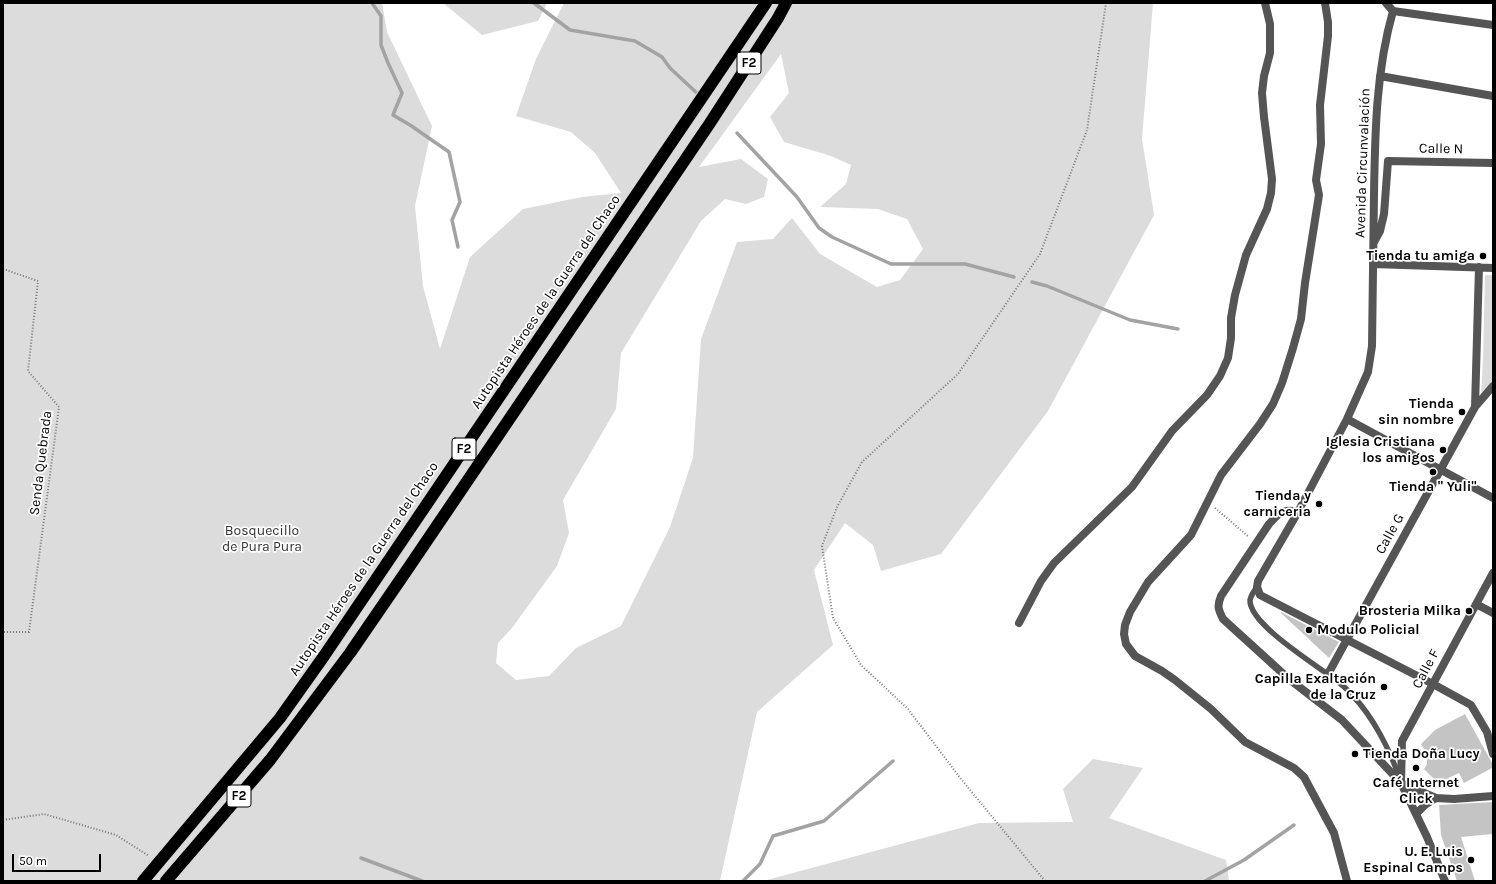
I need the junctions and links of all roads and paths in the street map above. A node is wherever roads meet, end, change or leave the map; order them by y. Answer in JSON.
{"nodes":[{"id":1,"x":766,"y":3,"type":"edge"},
{"id":2,"x":786,"y":3,"type":"edge"},
{"id":3,"x":1106,"y":3,"type":"edge"},
{"id":4,"x":1265,"y":3,"type":"edge"},
{"id":5,"x":1325,"y":3,"type":"edge"},
{"id":6,"x":1386,"y":3,"type":"edge"},
{"id":7,"x":1393,"y":11,"type":"junction"},
{"id":8,"x":1493,"y":24,"type":"edge"},
{"id":9,"x":1380,"y":76,"type":"junction"},
{"id":10,"x":1493,"y":96,"type":"edge"},
{"id":11,"x":1493,"y":163,"type":"edge"},
{"id":12,"x":1373,"y":242,"type":"junction"},
{"id":13,"x":1373,"y":264,"type":"junction"},
{"id":14,"x":1479,"y":267,"type":"junction"},
{"id":15,"x":1493,"y":268,"type":"edge"},
{"id":16,"x":3,"y":269,"type":"edge"},
{"id":17,"x":1493,"y":386,"type":"edge"},
{"id":18,"x":1475,"y":407,"type":"junction"},
{"id":19,"x":1347,"y":419,"type":"junction"},
{"id":20,"x":1441,"y":469,"type":"junction"},
{"id":21,"x":1493,"y":498,"type":"edge"},
{"id":22,"x":1208,"y":502,"type":"junction"},
{"id":23,"x":1298,"y":512,"type":"junction"},
{"id":24,"x":1256,"y":543,"type":"junction"},
{"id":25,"x":1493,"y":573,"type":"edge"},
{"id":26,"x":1257,"y":587,"type":"junction"},
{"id":27,"x":1476,"y":604,"type":"junction"},
{"id":28,"x":1493,"y":614,"type":"edge"},
{"id":29,"x":1019,"y":623,"type":"dead end"},
{"id":30,"x":3,"y":632,"type":"edge"},
{"id":31,"x":1347,"y":639,"type":"junction"},
{"id":32,"x":1328,"y":674,"type":"junction"},
{"id":33,"x":1434,"y":684,"type":"junction"},
{"id":34,"x":1490,"y":730,"type":"edge"},
{"id":35,"x":1493,"y":754,"type":"edge"},
{"id":36,"x":1401,"y":783,"type":"junction"},
{"id":37,"x":1493,"y":796,"type":"edge"},
{"id":38,"x":1436,"y":798,"type":"junction"},
{"id":39,"x":1416,"y":814,"type":"junction"},
{"id":40,"x":3,"y":820,"type":"edge"},
{"id":41,"x":159,"y":862,"type":"junction"},
{"id":42,"x":143,"y":881,"type":"edge"},
{"id":43,"x":166,"y":881,"type":"edge"},
{"id":44,"x":1045,"y":881,"type":"edge"},
{"id":45,"x":1347,"y":881,"type":"edge"},
{"id":46,"x":1445,"y":881,"type":"edge"}],
"edges":[{"from":1,"to":41,"type":"highway","name":"Autopista Héroes de la Guerra del Chaco","number":"F2"},
{"from":2,"to":43,"type":"highway","number":"F2"},
{"from":3,"to":44,"type":"path"},
{"from":4,"to":29,"type":"street"},
{"from":5,"to":22,"type":"street"},
{"from":6,"to":7,"type":"street"},
{"from":7,"to":8,"type":"street"},
{"from":7,"to":9,"type":"street","name":"Avenida Circunvalación"},
{"from":9,"to":10,"type":"street"},
{"from":9,"to":12,"type":"street","name":"Avenida Circunvalación"},
{"from":11,"to":12,"type":"street","name":"Calle N"},
{"from":12,"to":13,"type":"street","name":"Avenida Circunvalación"},
{"from":13,"to":14,"type":"street"},
{"from":13,"to":19,"type":"street","name":"Avenida Circunvalación"},
{"from":14,"to":15,"type":"street"},
{"from":14,"to":18,"type":"street","name":"Calle G"},
{"from":16,"to":30,"type":"path","name":"Senda Quebrada"},
{"from":17,"to":18,"type":"street","name":"Calle G"},
{"from":18,"to":20,"type":"street","name":"Calle G"},
{"from":19,"to":20,"type":"street"},
{"from":19,"to":23,"type":"street","name":"Avenida Circunvalación"},
{"from":20,"to":21,"type":"street"},
{"from":20,"to":31,"type":"street","name":"Calle G"},
{"from":22,"to":24,"type":"path"},
{"from":22,"to":45,"type":"street"},
{"from":23,"to":24,"type":"street"},
{"from":23,"to":26,"type":"street","name":"Avenida Circunvalación"},
{"from":24,"to":36,"type":"street"},
{"from":25,"to":27,"type":"street","name":"Calle F"},
{"from":26,"to":31,"type":"street"},
{"from":26,"to":32,"type":"lane"},
{"from":27,"to":28,"type":"street"},
{"from":27,"to":33,"type":"street","name":"Calle F"},
{"from":31,"to":32,"type":"street","name":"Calle G"},
{"from":31,"to":33,"type":"street"},
{"from":32,"to":36,"type":"lane"},
{"from":33,"to":34,"type":"street"},
{"from":33,"to":36,"type":"street","name":"Calle F"},
{"from":34,"to":35,"type":"street"},
{"from":36,"to":38,"type":"street"},
{"from":36,"to":39,"type":"street"},
{"from":37,"to":38,"type":"street"},
{"from":38,"to":39,"type":"street"},
{"from":39,"to":46,"type":"street"},
{"from":40,"to":41,"type":"path"},
{"from":41,"to":42,"type":"highway","name":"Autopista Héroes de la Guerra del Chaco","number":"F2"}]}
